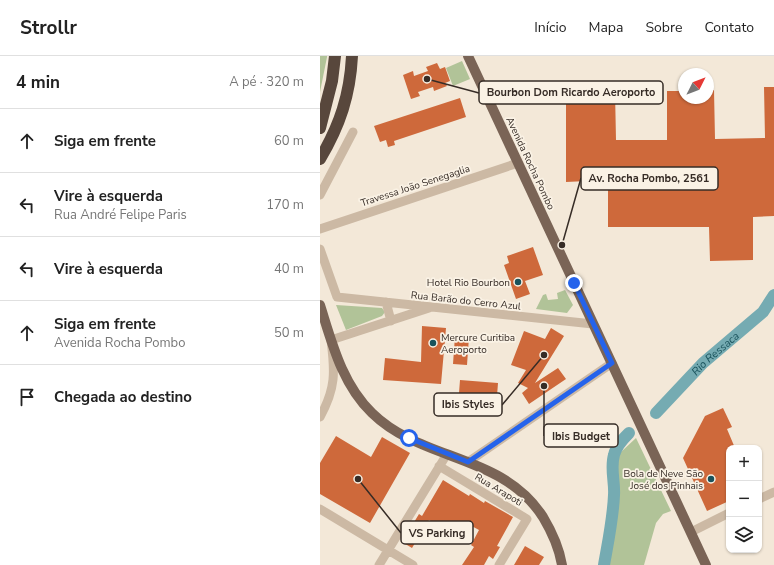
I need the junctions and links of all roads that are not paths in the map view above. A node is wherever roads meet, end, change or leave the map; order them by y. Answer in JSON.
{"nodes":[{"id":1,"x":335,"y":56,"type":"edge"},
{"id":2,"x":352,"y":56,"type":"edge"},
{"id":3,"x":468,"y":56,"type":"edge"},
{"id":4,"x":320,"y":128,"type":"edge"},
{"id":5,"x":353,"y":132,"type":"dead end"},
{"id":6,"x":320,"y":159,"type":"edge"},
{"id":7,"x":518,"y":163,"type":"junction"},
{"id":8,"x":320,"y":195,"type":"edge"},
{"id":9,"x":320,"y":229,"type":"edge"},
{"id":10,"x":320,"y":249,"type":"edge"},
{"id":11,"x":386,"y":302,"type":"junction"},
{"id":12,"x":320,"y":305,"type":"edge"},
{"id":13,"x":432,"y":307,"type":"junction"},
{"id":14,"x":391,"y":321,"type":"junction"},
{"id":15,"x":593,"y":324,"type":"junction"},
{"id":16,"x":331,"y":340,"type":"junction"},
{"id":17,"x":612,"y":363,"type":"junction"},
{"id":18,"x":320,"y":417,"type":"edge"},
{"id":19,"x":447,"y":454,"type":"junction"},
{"id":20,"x":468,"y":462,"type":"junction"},
{"id":21,"x":439,"y":466,"type":"junction"},
{"id":22,"x":774,"y":492,"type":"edge"},
{"id":23,"x":762,"y":498,"type":"edge"},
{"id":24,"x":320,"y":509,"type":"edge"},
{"id":25,"x":726,"y":514,"type":"edge"},
{"id":26,"x":691,"y":532,"type":"junction"},
{"id":27,"x":388,"y":550,"type":"junction"},
{"id":28,"x":380,"y":565,"type":"edge"},
{"id":29,"x":413,"y":565,"type":"edge"},
{"id":30,"x":499,"y":565,"type":"edge"},
{"id":31,"x":562,"y":565,"type":"edge"},
{"id":32,"x":706,"y":565,"type":"edge"}],
"edges":[{"from":1,"to":4,"type":"highway"},
{"from":2,"to":6,"type":"highway"},
{"from":3,"to":7,"type":"main road","name":"Avenida Rocha Pombo"},
{"from":5,"to":8,"type":"street"},
{"from":7,"to":9,"type":"street","name":"Travessa João Senegaglia"},
{"from":7,"to":15,"type":"main road","name":"Avenida Rocha Pombo"},
{"from":10,"to":11,"type":"street","name":"Rua Barão do Cerro Azul"},
{"from":11,"to":13,"type":"street","name":"Rua Barão do Cerro Azul"},
{"from":11,"to":14,"type":"street"},
{"from":12,"to":16,"type":"main road"},
{"from":13,"to":14,"type":"street"},
{"from":13,"to":15,"type":"street","name":"Rua Barão do Cerro Azul"},
{"from":14,"to":16,"type":"street"},
{"from":15,"to":17,"type":"main road","name":"Avenida Rocha Pombo"},
{"from":16,"to":18,"type":"street"},
{"from":16,"to":19,"type":"main road"},
{"from":17,"to":20,"type":"street"},
{"from":17,"to":26,"type":"main road","name":"Avenida Rocha Pombo"},
{"from":19,"to":20,"type":"main road"},
{"from":19,"to":21,"type":"street"},
{"from":20,"to":31,"type":"main road"},
{"from":21,"to":27,"type":"street"},
{"from":21,"to":30,"type":"street","name":"Rua Arapoti"},
{"from":22,"to":23,"type":"street"},
{"from":24,"to":27,"type":"street"},
{"from":25,"to":26,"type":"street"},
{"from":26,"to":32,"type":"main road","name":"Avenida Rocha Pombo"},
{"from":27,"to":28,"type":"street"},
{"from":27,"to":29,"type":"street"}]}
